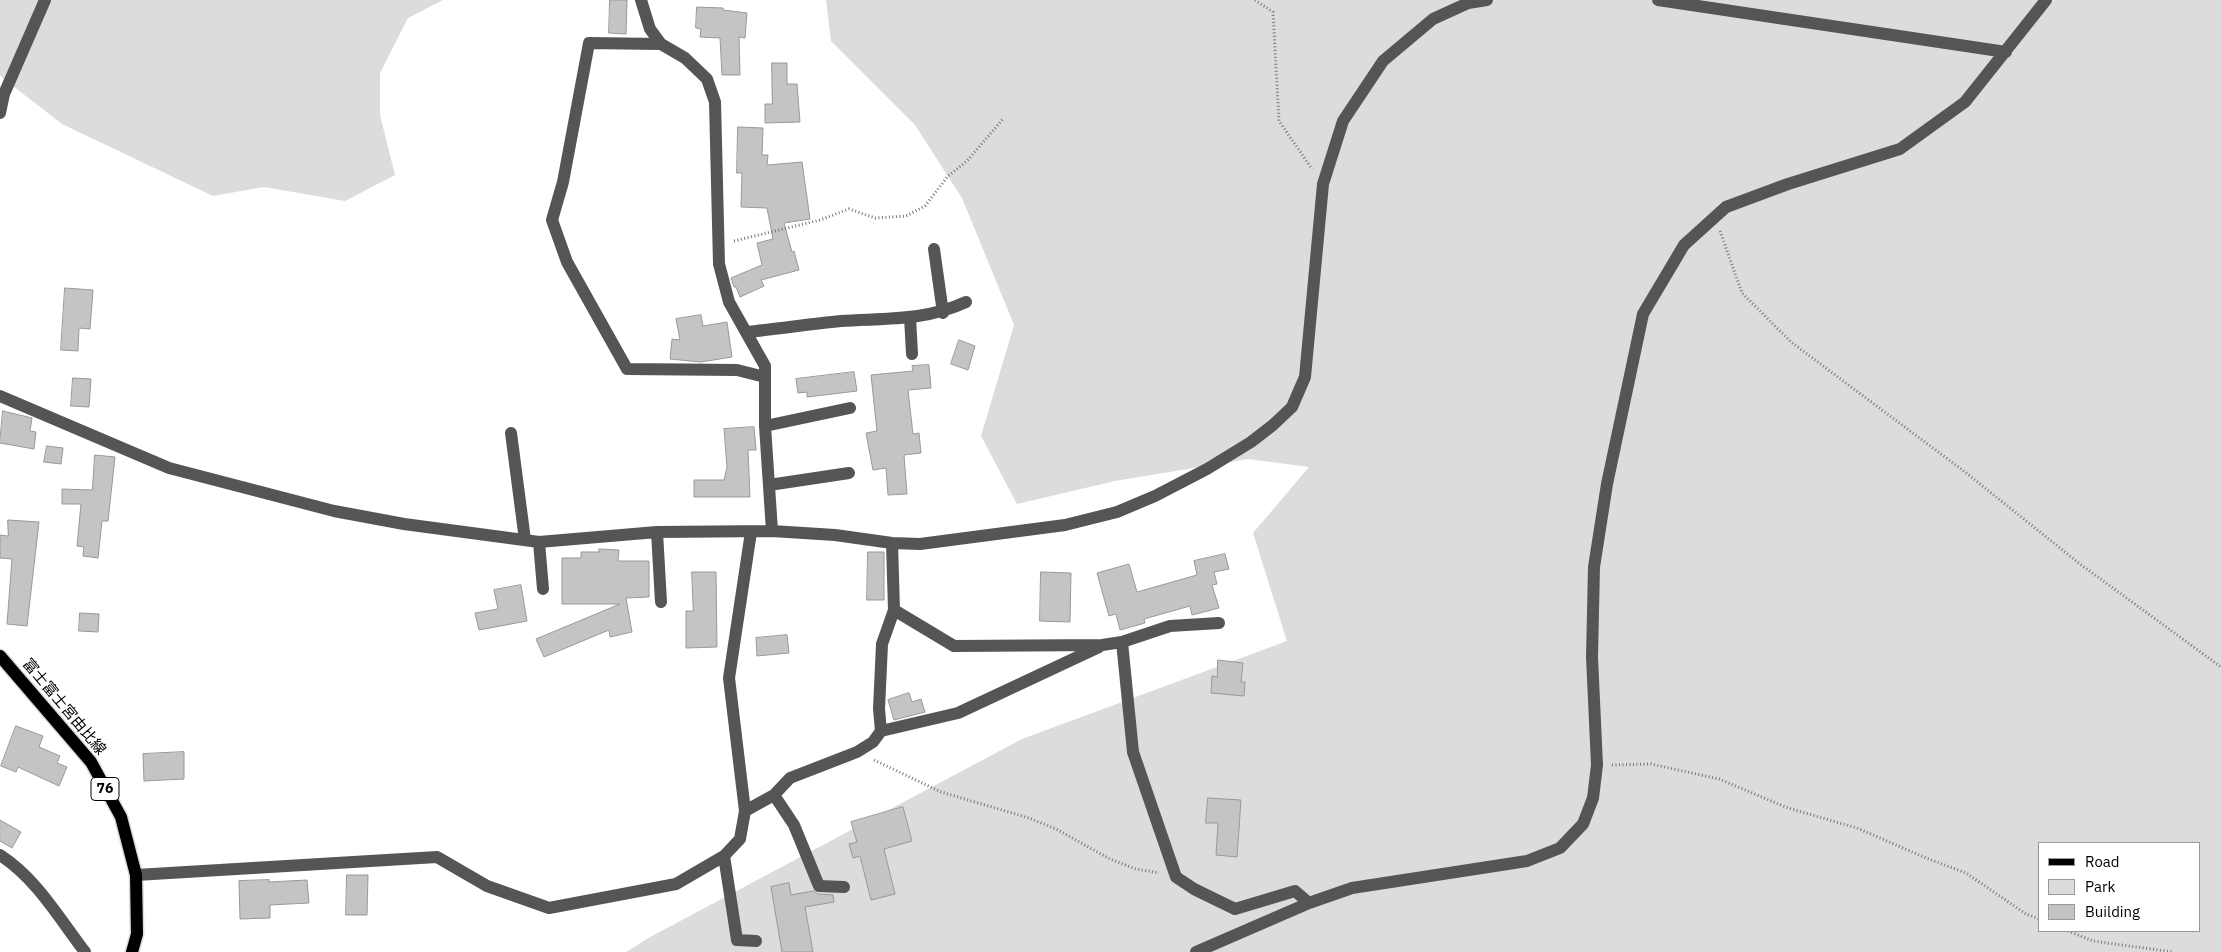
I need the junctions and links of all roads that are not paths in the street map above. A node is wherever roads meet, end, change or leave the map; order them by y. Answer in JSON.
{"nodes":[{"id":1,"x":45,"y":0,"type":"edge"},
{"id":2,"x":641,"y":0,"type":"edge"},
{"id":3,"x":1488,"y":0,"type":"edge"},
{"id":4,"x":1658,"y":0,"type":"edge"},
{"id":5,"x":2046,"y":0,"type":"edge"},
{"id":6,"x":661,"y":44,"type":"junction"},
{"id":7,"x":2006,"y":52,"type":"junction"},
{"id":8,"x":0,"y":113,"type":"edge"},
{"id":9,"x":934,"y":249,"type":"dead end"},
{"id":10,"x":966,"y":302,"type":"dead end"},
{"id":11,"x":942,"y":313,"type":"junction"},
{"id":12,"x":910,"y":316,"type":"junction"},
{"id":13,"x":746,"y":332,"type":"junction"},
{"id":14,"x":912,"y":354,"type":"dead end"},
{"id":15,"x":765,"y":377,"type":"junction"},
{"id":16,"x":0,"y":396,"type":"edge"},
{"id":17,"x":850,"y":408,"type":"dead end"},
{"id":18,"x":765,"y":426,"type":"junction"},
{"id":19,"x":511,"y":433,"type":"dead end"},
{"id":20,"x":849,"y":473,"type":"dead end"},
{"id":21,"x":769,"y":485,"type":"junction"},
{"id":22,"x":772,"y":531,"type":"junction"},
{"id":23,"x":657,"y":532,"type":"junction"},
{"id":24,"x":751,"y":532,"type":"junction"},
{"id":25,"x":526,"y":540,"type":"junction"},
{"id":26,"x":539,"y":542,"type":"junction"},
{"id":27,"x":892,"y":543,"type":"junction"},
{"id":28,"x":543,"y":589,"type":"dead end"},
{"id":29,"x":661,"y":602,"type":"dead end"},
{"id":30,"x":894,"y":610,"type":"junction"},
{"id":31,"x":1219,"y":624,"type":"dead end"},
{"id":32,"x":1122,"y":642,"type":"junction"},
{"id":33,"x":1102,"y":645,"type":"junction"},
{"id":34,"x":0,"y":656,"type":"edge"},
{"id":35,"x":881,"y":731,"type":"junction"},
{"id":36,"x":774,"y":795,"type":"junction"},
{"id":37,"x":745,"y":811,"type":"junction"},
{"id":38,"x":0,"y":855,"type":"edge"},
{"id":39,"x":724,"y":856,"type":"junction"},
{"id":40,"x":136,"y":875,"type":"junction"},
{"id":41,"x":844,"y":887,"type":"dead end"},
{"id":42,"x":1309,"y":903,"type":"junction"},
{"id":43,"x":756,"y":941,"type":"dead end"},
{"id":44,"x":85,"y":952,"type":"edge"},
{"id":45,"x":132,"y":952,"type":"edge"},
{"id":46,"x":1196,"y":952,"type":"edge"}],
"edges":[{"from":1,"to":8,"type":"street"},
{"from":2,"to":6,"type":"street"},
{"from":3,"to":27,"type":"street"},
{"from":4,"to":7,"type":"street"},
{"from":5,"to":7,"type":"street"},
{"from":6,"to":13,"type":"street"},
{"from":6,"to":15,"type":"street"},
{"from":7,"to":42,"type":"street"},
{"from":9,"to":11,"type":"street"},
{"from":10,"to":11,"type":"street"},
{"from":11,"to":12,"type":"street"},
{"from":12,"to":13,"type":"street"},
{"from":12,"to":14,"type":"street"},
{"from":13,"to":15,"type":"street"},
{"from":15,"to":18,"type":"street"},
{"from":16,"to":25,"type":"street"},
{"from":17,"to":18,"type":"street"},
{"from":18,"to":21,"type":"street"},
{"from":19,"to":25,"type":"street"},
{"from":20,"to":21,"type":"street"},
{"from":21,"to":22,"type":"street"},
{"from":22,"to":24,"type":"street"},
{"from":22,"to":27,"type":"street"},
{"from":23,"to":24,"type":"street"},
{"from":23,"to":26,"type":"street"},
{"from":23,"to":29,"type":"street"},
{"from":24,"to":37,"type":"street"},
{"from":25,"to":26,"type":"street"},
{"from":26,"to":28,"type":"street"},
{"from":27,"to":30,"type":"street"},
{"from":30,"to":33,"type":"street"},
{"from":30,"to":35,"type":"street"},
{"from":31,"to":32,"type":"street"},
{"from":32,"to":33,"type":"street"},
{"from":32,"to":42,"type":"street"},
{"from":33,"to":35,"type":"street"},
{"from":34,"to":40,"type":"main road","name":"富士富士宮由比線","number":"76"},
{"from":35,"to":36,"type":"street"},
{"from":36,"to":37,"type":"street"},
{"from":36,"to":41,"type":"street"},
{"from":37,"to":39,"type":"street"},
{"from":38,"to":44,"type":"street"},
{"from":39,"to":40,"type":"street"},
{"from":39,"to":43,"type":"street"},
{"from":40,"to":45,"type":"main road","name":"富士富士宮由比線","number":"76"},
{"from":42,"to":46,"type":"street"}]}
